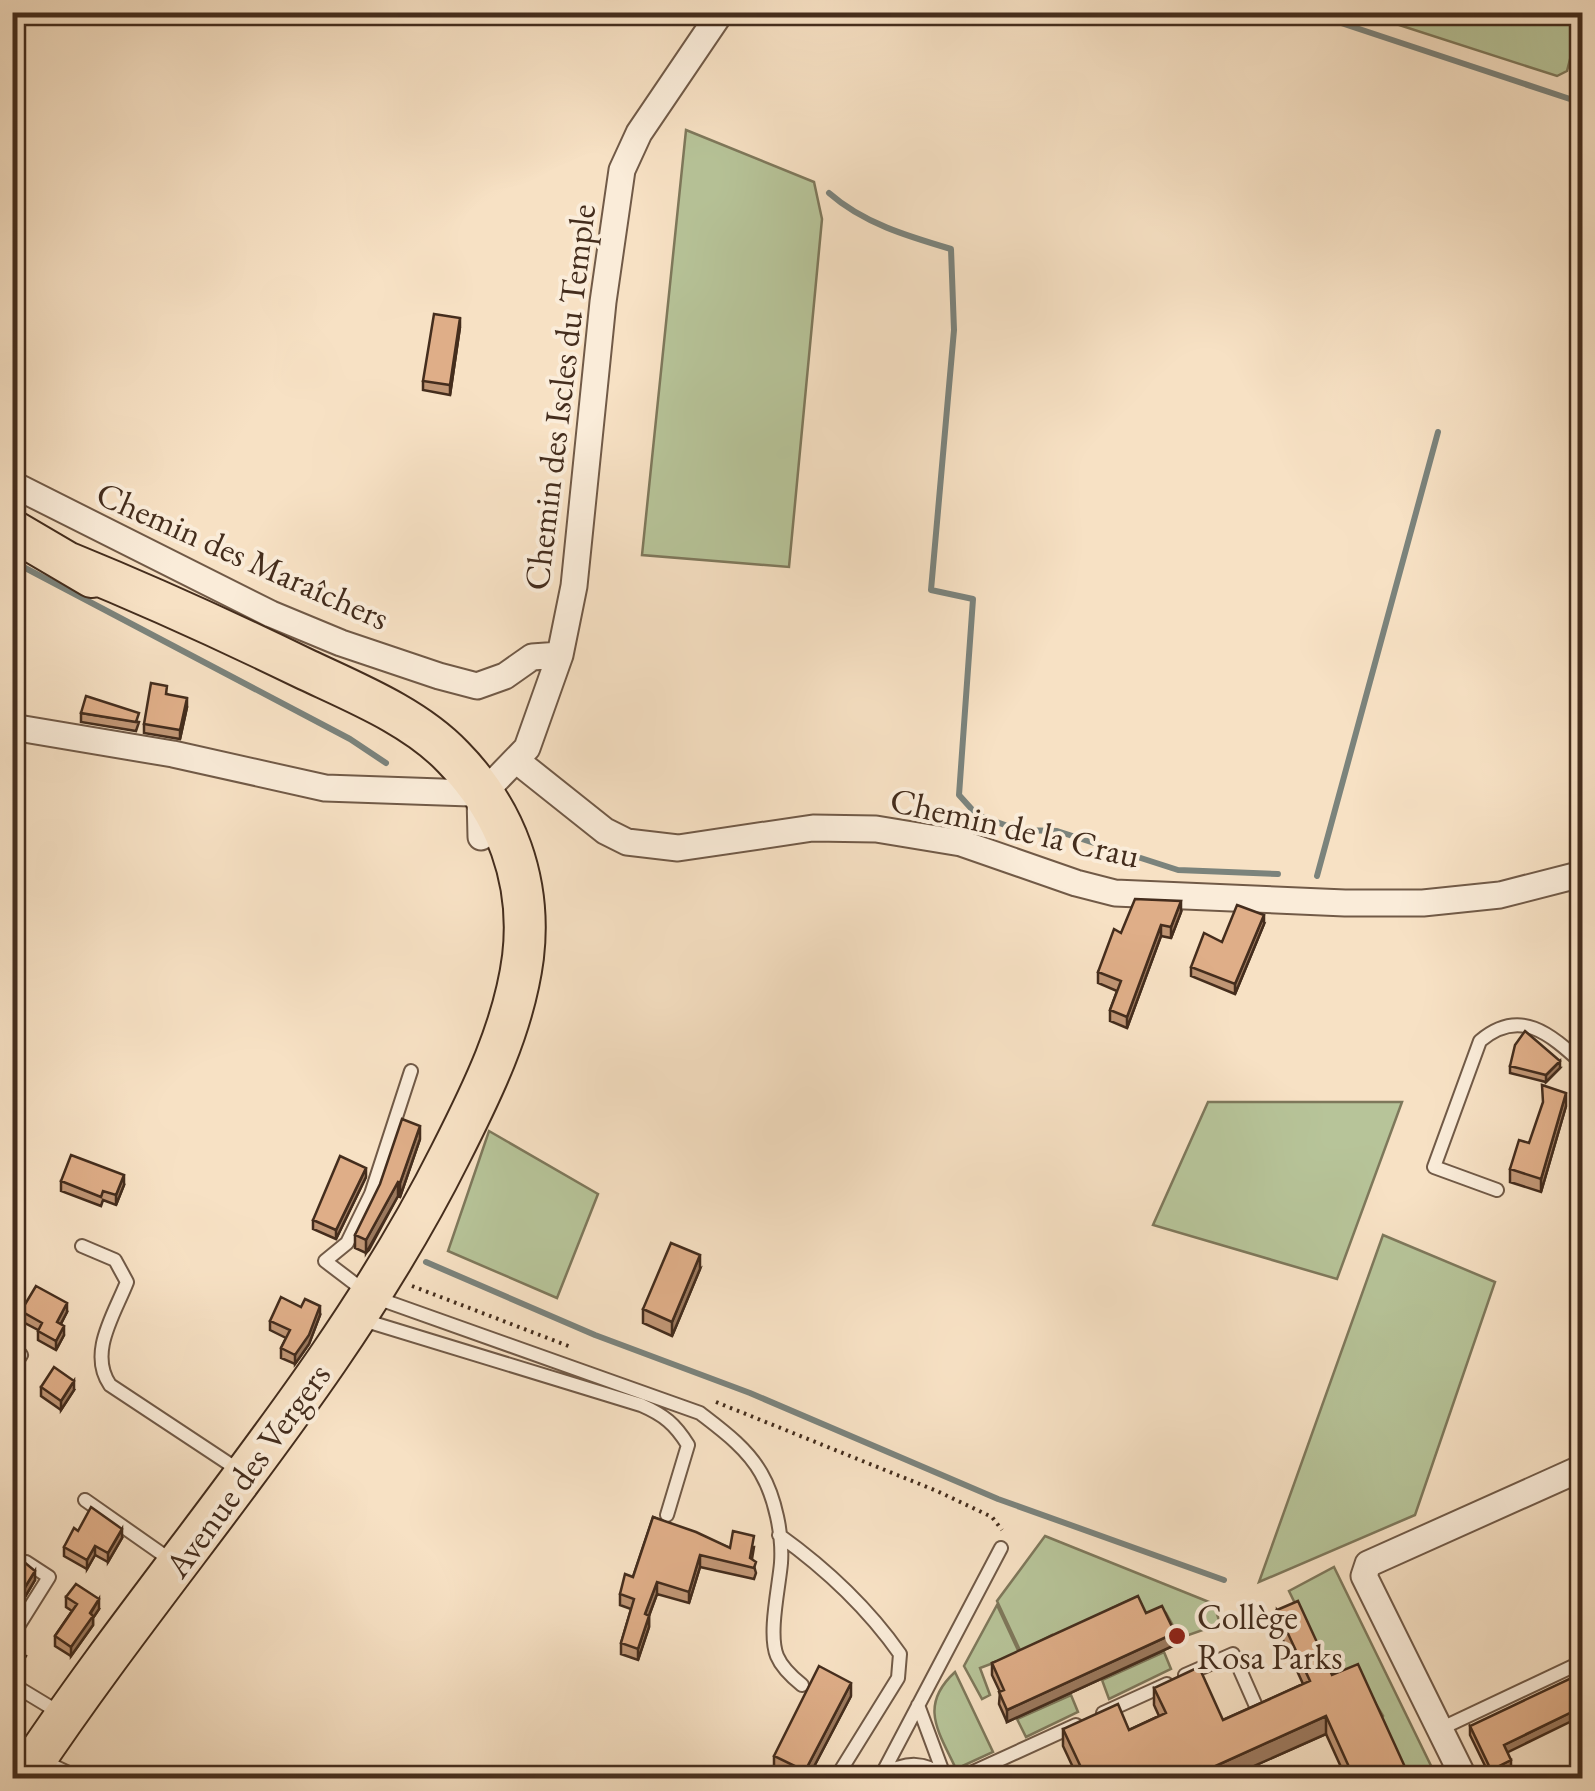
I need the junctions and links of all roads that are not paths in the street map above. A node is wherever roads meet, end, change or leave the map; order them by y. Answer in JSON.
{"nodes":[{"id":1,"x":720,"y":12,"type":"edge"},
{"id":2,"x":12,"y":484,"type":"edge"},
{"id":3,"x":12,"y":530,"type":"edge"},
{"id":4,"x":69,"y":563,"type":"junction"},
{"id":5,"x":560,"y":655,"type":"junction"},
{"id":6,"x":12,"y":730,"type":"edge"},
{"id":7,"x":517,"y":761,"type":"junction"},
{"id":8,"x":466,"y":792,"type":"junction"},
{"id":9,"x":1582,"y":874,"type":"edge"},
{"id":10,"x":1582,"y":1063,"type":"edge"},
{"id":11,"x":411,"y":1072,"type":"dead end"},
{"id":12,"x":1582,"y":1076,"type":"edge"},
{"id":13,"x":1582,"y":1089,"type":"edge"},
{"id":14,"x":453,"y":1150,"type":"junction"},
{"id":15,"x":1498,"y":1190,"type":"dead end"},
{"id":16,"x":82,"y":1246,"type":"dead end"},
{"id":17,"x":363,"y":1306,"type":"junction"},
{"id":18,"x":12,"y":1344,"type":"edge"},
{"id":19,"x":12,"y":1369,"type":"edge"},
{"id":20,"x":1582,"y":1468,"type":"edge"},
{"id":21,"x":245,"y":1474,"type":"junction"},
{"id":22,"x":85,"y":1500,"type":"dead end"},
{"id":23,"x":667,"y":1515,"type":"dead end"},
{"id":24,"x":779,"y":1535,"type":"junction"},
{"id":25,"x":1001,"y":1548,"type":"dead end"},
{"id":26,"x":26,"y":1562,"type":"edge"},
{"id":27,"x":178,"y":1565,"type":"junction"},
{"id":28,"x":12,"y":1636,"type":"edge"},
{"id":29,"x":1582,"y":1662,"type":"edge"},
{"id":30,"x":12,"y":1684,"type":"edge"},
{"id":31,"x":802,"y":1685,"type":"dead end"},
{"id":32,"x":918,"y":1705,"type":"junction"},
{"id":33,"x":1259,"y":1713,"type":"edge"},
{"id":34,"x":66,"y":1717,"type":"junction"},
{"id":35,"x":1440,"y":1729,"type":"junction"},
{"id":36,"x":30,"y":1768,"type":"edge"},
{"id":37,"x":1582,"y":1770,"type":"edge"},
{"id":38,"x":881,"y":1777,"type":"edge"},
{"id":39,"x":945,"y":1777,"type":"edge"},
{"id":40,"x":80,"y":1778,"type":"edge"},
{"id":41,"x":836,"y":1778,"type":"edge"},
{"id":42,"x":960,"y":1778,"type":"edge"},
{"id":43,"x":1464,"y":1778,"type":"edge"},
{"id":44,"x":1566,"y":1778,"type":"edge"}],
"edges":[{"from":1,"to":5,"type":"street","name":"Chemin des Iscles du Temple"},
{"from":2,"to":5,"type":"street","name":"Chemin des Maraîchers"},
{"from":3,"to":4,"type":"main road"},
{"from":4,"to":8,"type":"main road"},
{"from":4,"to":8,"type":"main road"},
{"from":5,"to":7,"type":"street","name":"Chemin des Iscles du Temple"},
{"from":6,"to":8,"type":"street"},
{"from":7,"to":8,"type":"street","name":"Chemin des Iscles du Temple"},
{"from":7,"to":9,"type":"street","name":"Chemin de la Crau"},
{"from":8,"to":14,"type":"main road"},
{"from":8,"to":14,"type":"main road"},
{"from":10,"to":15,"type":"lane"},
{"from":11,"to":17,"type":"lane"},
{"from":12,"to":13,"type":"lane"},
{"from":14,"to":17,"type":"main road","name":"Avenue des Vergers"},
{"from":16,"to":21,"type":"lane"},
{"from":17,"to":21,"type":"main road","name":"Avenue des Vergers"},
{"from":17,"to":23,"type":"lane"},
{"from":17,"to":24,"type":"lane"},
{"from":18,"to":19,"type":"lane"},
{"from":20,"to":35,"type":"street"},
{"from":21,"to":27,"type":"main road","name":"Avenue des Vergers"},
{"from":22,"to":27,"type":"lane"},
{"from":24,"to":31,"type":"lane"},
{"from":24,"to":41,"type":"lane"},
{"from":25,"to":32,"type":"lane"},
{"from":26,"to":28,"type":"lane"},
{"from":27,"to":34,"type":"main road","name":"Avenue des Vergers"},
{"from":29,"to":35,"type":"lane"},
{"from":30,"to":34,"type":"lane"},
{"from":32,"to":38,"type":"lane"},
{"from":32,"to":39,"type":"lane"},
{"from":33,"to":42,"type":"lane"},
{"from":34,"to":36,"type":"main road","name":"Avenue des Vergers"},
{"from":35,"to":43,"type":"street"},
{"from":36,"to":40,"type":"lane"},
{"from":37,"to":44,"type":"lane"},
{"from":38,"to":39,"type":"lane"}]}
